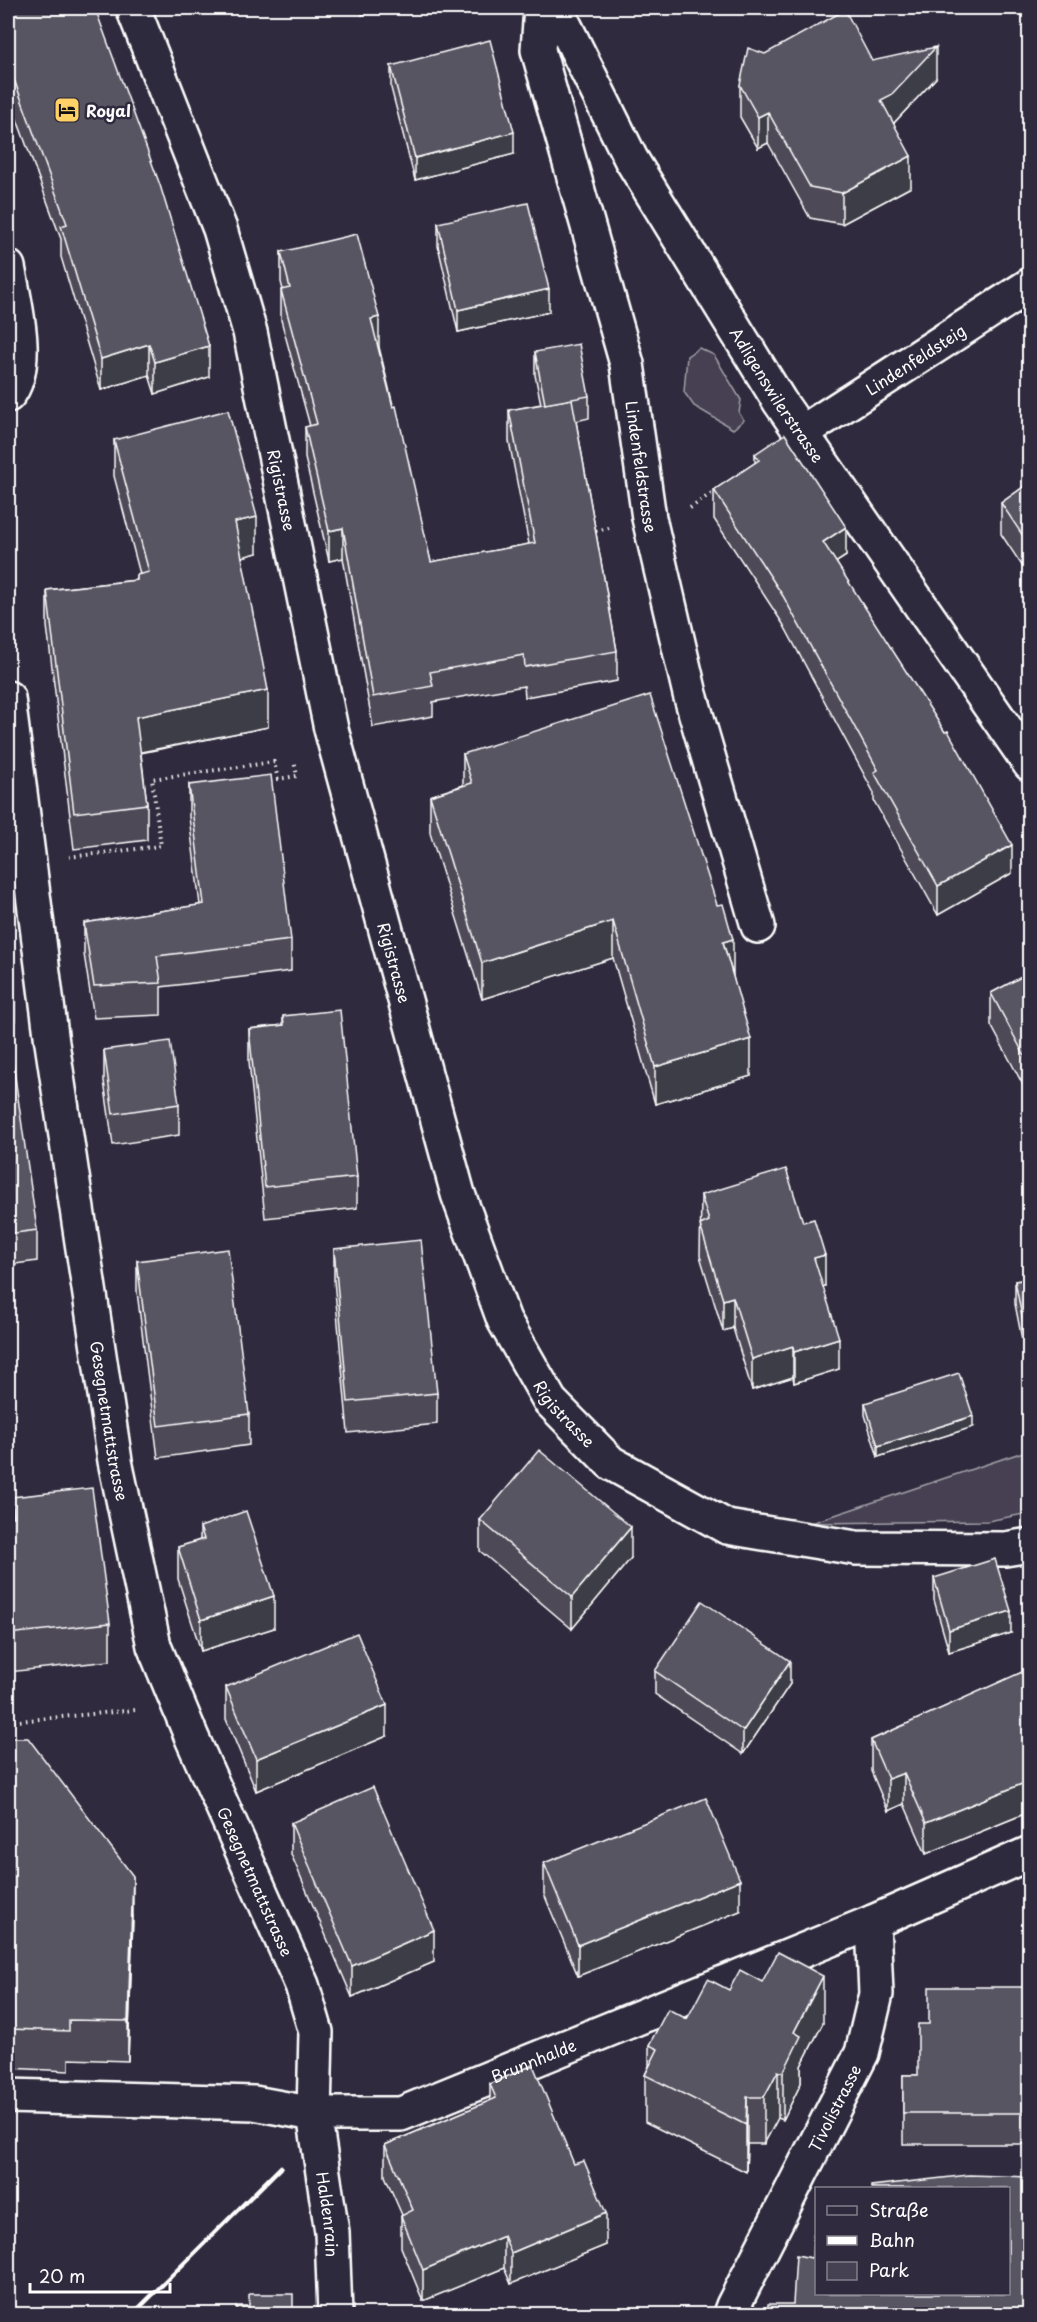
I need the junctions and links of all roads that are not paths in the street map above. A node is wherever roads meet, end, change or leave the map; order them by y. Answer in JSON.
{"nodes":[{"id":1,"x":133,"y":8,"type":"edge"},
{"id":2,"x":541,"y":8,"type":"edge"},
{"id":3,"x":556,"y":8,"type":"edge"},
{"id":4,"x":8,"y":267,"type":"edge"},
{"id":5,"x":1029,"y":285,"type":"edge"},
{"id":6,"x":8,"y":394,"type":"edge"},
{"id":7,"x":801,"y":433,"type":"junction"},
{"id":8,"x":8,"y":698,"type":"edge"},
{"id":9,"x":1029,"y":764,"type":"edge"},
{"id":10,"x":758,"y":926,"type":"dead end"},
{"id":11,"x":1029,"y":1545,"type":"edge"},
{"id":12,"x":1029,"y":1853,"type":"edge"},
{"id":13,"x":873,"y":1922,"type":"junction"},
{"id":14,"x":8,"y":2096,"type":"edge"},
{"id":15,"x":314,"y":2114,"type":"junction"},
{"id":16,"x":335,"y":2314,"type":"edge"},
{"id":17,"x":730,"y":2314,"type":"edge"}],
"edges":[{"from":1,"to":11,"type":"street","name":"Rigistrasse"},
{"from":2,"to":10,"type":"street","name":"Lindenfeldstrasse"},
{"from":3,"to":7,"type":"street","name":"Adligenswilerstrasse"},
{"from":4,"to":6,"type":"street"},
{"from":5,"to":7,"type":"street","name":"Lindenfeldsteig"},
{"from":7,"to":9,"type":"street","name":"Adligenswilerstrasse"},
{"from":8,"to":15,"type":"street","name":"Gesegnetmattstrasse"},
{"from":12,"to":13,"type":"street","name":"Brunnhalde"},
{"from":13,"to":15,"type":"street","name":"Brunnhalde"},
{"from":13,"to":17,"type":"street","name":"Tivolistrasse"},
{"from":14,"to":15,"type":"street","name":"Brunnhalde"},
{"from":15,"to":16,"type":"street","name":"Haldenrain"}]}
